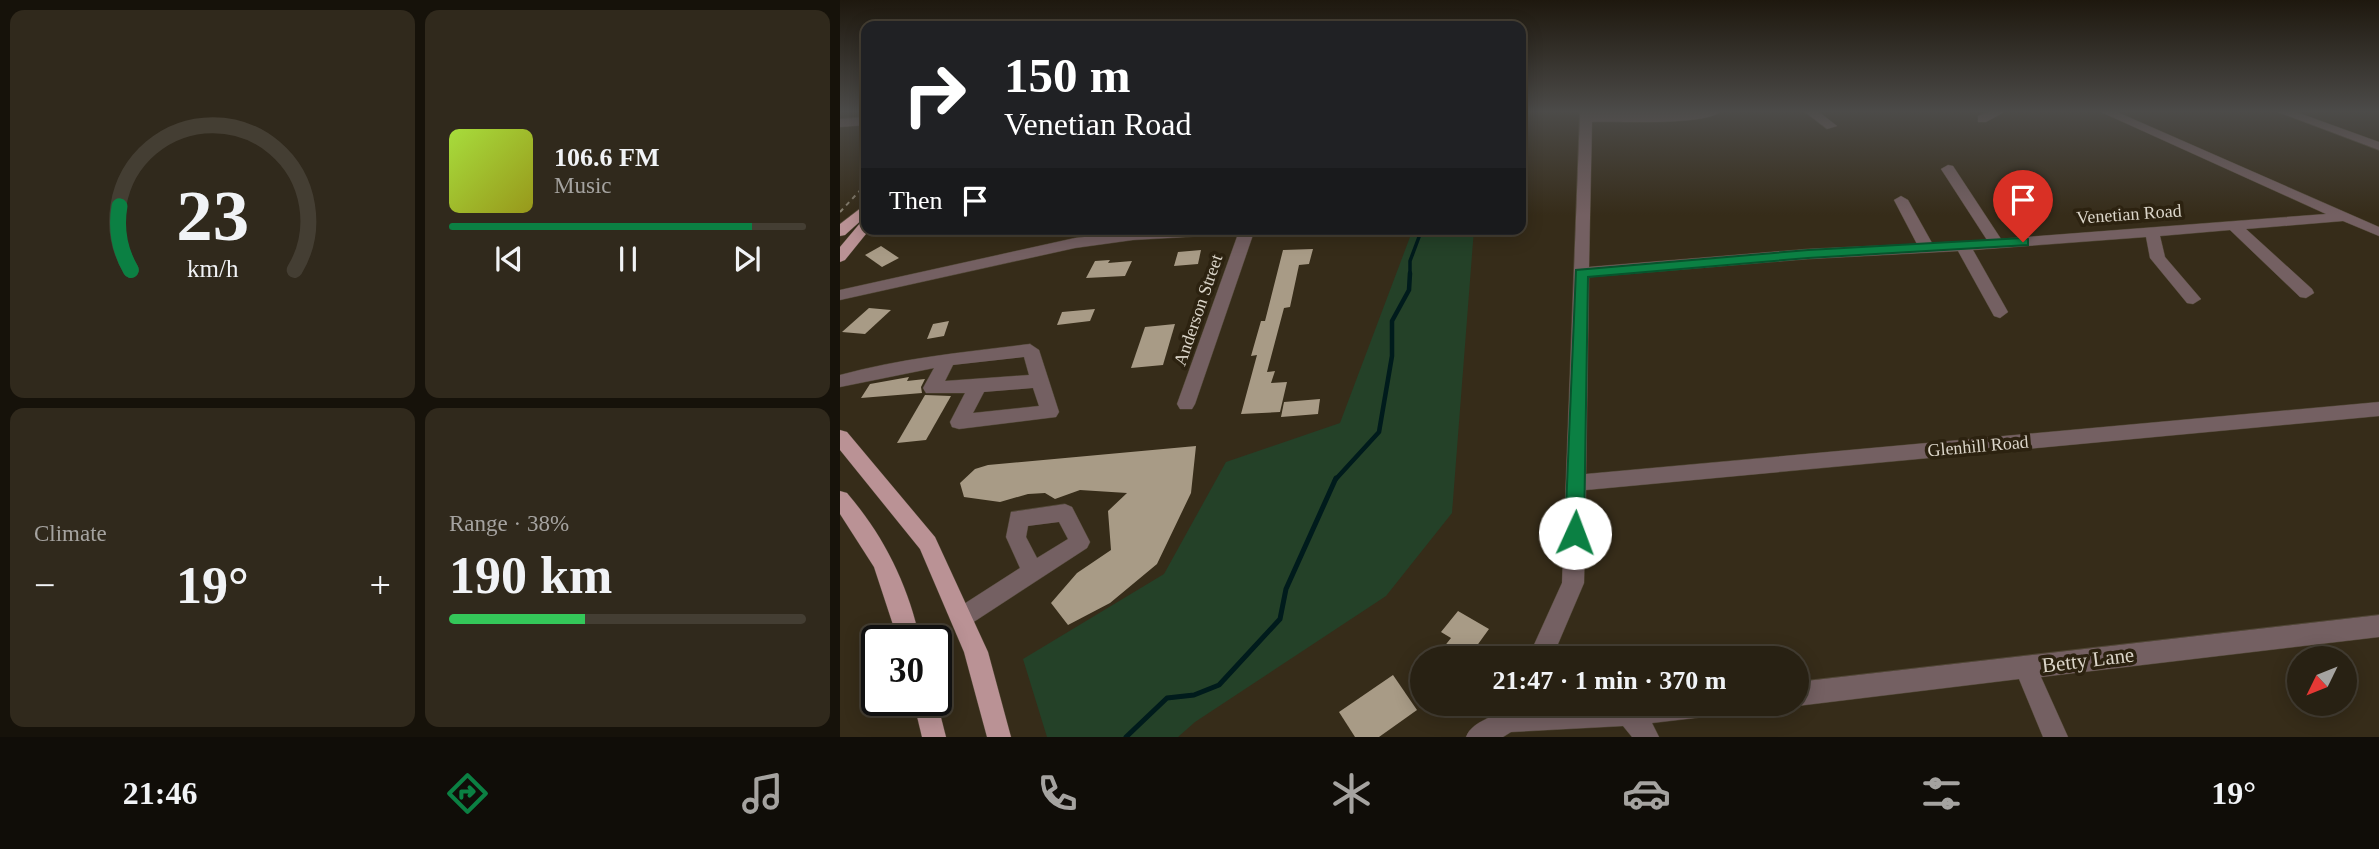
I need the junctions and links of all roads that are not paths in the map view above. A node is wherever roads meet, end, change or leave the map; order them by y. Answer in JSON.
{"nodes":[{"id":1,"x":1585,"y":146,"type":"edge"},
{"id":2,"x":2185,"y":146,"type":"edge"},
{"id":3,"x":1948,"y":169,"type":"dead end"},
{"id":4,"x":1901,"y":200,"type":"dead end"},
{"id":5,"x":861,"y":213,"type":"edge"},
{"id":6,"x":2345,"y":217,"type":"junction"},
{"id":7,"x":2234,"y":226,"type":"junction"},
{"id":8,"x":861,"y":231,"type":"edge"},
{"id":9,"x":840,"y":232,"type":"edge"},
{"id":10,"x":2152,"y":232,"type":"junction"},
{"id":11,"x":2379,"y":232,"type":"edge"},
{"id":12,"x":1133,"y":235,"type":"edge"},
{"id":13,"x":1246,"y":235,"type":"edge"},
{"id":14,"x":1997,"y":244,"type":"junction"},
{"id":15,"x":1963,"y":246,"type":"junction"},
{"id":16,"x":1927,"y":248,"type":"junction"},
{"id":17,"x":840,"y":257,"type":"edge"},
{"id":18,"x":1581,"y":273,"type":"junction"},
{"id":19,"x":2306,"y":293,"type":"dead end"},
{"id":20,"x":840,"y":295,"type":"edge"},
{"id":21,"x":2193,"y":299,"type":"dead end"},
{"id":22,"x":2000,"y":312,"type":"dead end"},
{"id":23,"x":947,"y":361,"type":"junction"},
{"id":24,"x":840,"y":381,"type":"edge"},
{"id":25,"x":1040,"y":381,"type":"junction"},
{"id":26,"x":978,"y":386,"type":"junction"},
{"id":27,"x":1186,"y":404,"type":"dead end"},
{"id":28,"x":2379,"y":409,"type":"edge"},
{"id":29,"x":840,"y":437,"type":"edge"},
{"id":30,"x":1577,"y":483,"type":"junction"},
{"id":31,"x":840,"y":499,"type":"edge"},
{"id":32,"x":1033,"y":572,"type":"dead end"},
{"id":33,"x":961,"y":618,"type":"junction"},
{"id":34,"x":905,"y":625,"type":"edge"},
{"id":35,"x":2379,"y":626,"type":"edge"},
{"id":36,"x":1545,"y":646,"type":"edge"},
{"id":37,"x":2025,"y":667,"type":"junction"},
{"id":38,"x":1809,"y":693,"type":"edge"},
{"id":39,"x":929,"y":716,"type":"edge"},
{"id":40,"x":1507,"y":716,"type":"edge"},
{"id":41,"x":1631,"y":716,"type":"edge"},
{"id":42,"x":934,"y":737,"type":"edge"},
{"id":43,"x":999,"y":737,"type":"edge"},
{"id":44,"x":1478,"y":737,"type":"edge"},
{"id":45,"x":1647,"y":737,"type":"edge"},
{"id":46,"x":2056,"y":737,"type":"edge"}],
"edges":[{"from":1,"to":18,"type":"street"},
{"from":2,"to":6,"type":"street"},
{"from":3,"to":14,"type":"street"},
{"from":4,"to":16,"type":"street"},
{"from":5,"to":9,"type":"main road"},
{"from":6,"to":7,"type":"street","name":"Venetian Road"},
{"from":6,"to":11,"type":"street"},
{"from":7,"to":10,"type":"street","name":"Venetian Road"},
{"from":7,"to":19,"type":"street"},
{"from":8,"to":17,"type":"main road"},
{"from":10,"to":14,"type":"street","name":"Venetian Road"},
{"from":10,"to":21,"type":"street"},
{"from":12,"to":20,"type":"street"},
{"from":13,"to":27,"type":"street","name":"Anderson Street"},
{"from":14,"to":15,"type":"street","name":"Venetian Road"},
{"from":15,"to":16,"type":"street","name":"Venetian Road"},
{"from":15,"to":22,"type":"street"},
{"from":16,"to":18,"type":"street","name":"Venetian Road"},
{"from":18,"to":30,"type":"street"},
{"from":23,"to":24,"type":"street"},
{"from":23,"to":25,"type":"street"},
{"from":23,"to":26,"type":"street"},
{"from":25,"to":26,"type":"street"},
{"from":25,"to":26,"type":"street"},
{"from":28,"to":30,"type":"street","name":"Glenhill Road"},
{"from":29,"to":33,"type":"main road"},
{"from":30,"to":36,"type":"street"},
{"from":31,"to":34,"type":"main road"},
{"from":32,"to":33,"type":"street"},
{"from":33,"to":43,"type":"main road"},
{"from":35,"to":37,"type":"street","name":"Betty Lane"},
{"from":37,"to":38,"type":"street","name":"Betty Lane"},
{"from":37,"to":46,"type":"street"},
{"from":39,"to":42,"type":"main road"},
{"from":40,"to":44,"type":"street"},
{"from":41,"to":45,"type":"street"}]}
